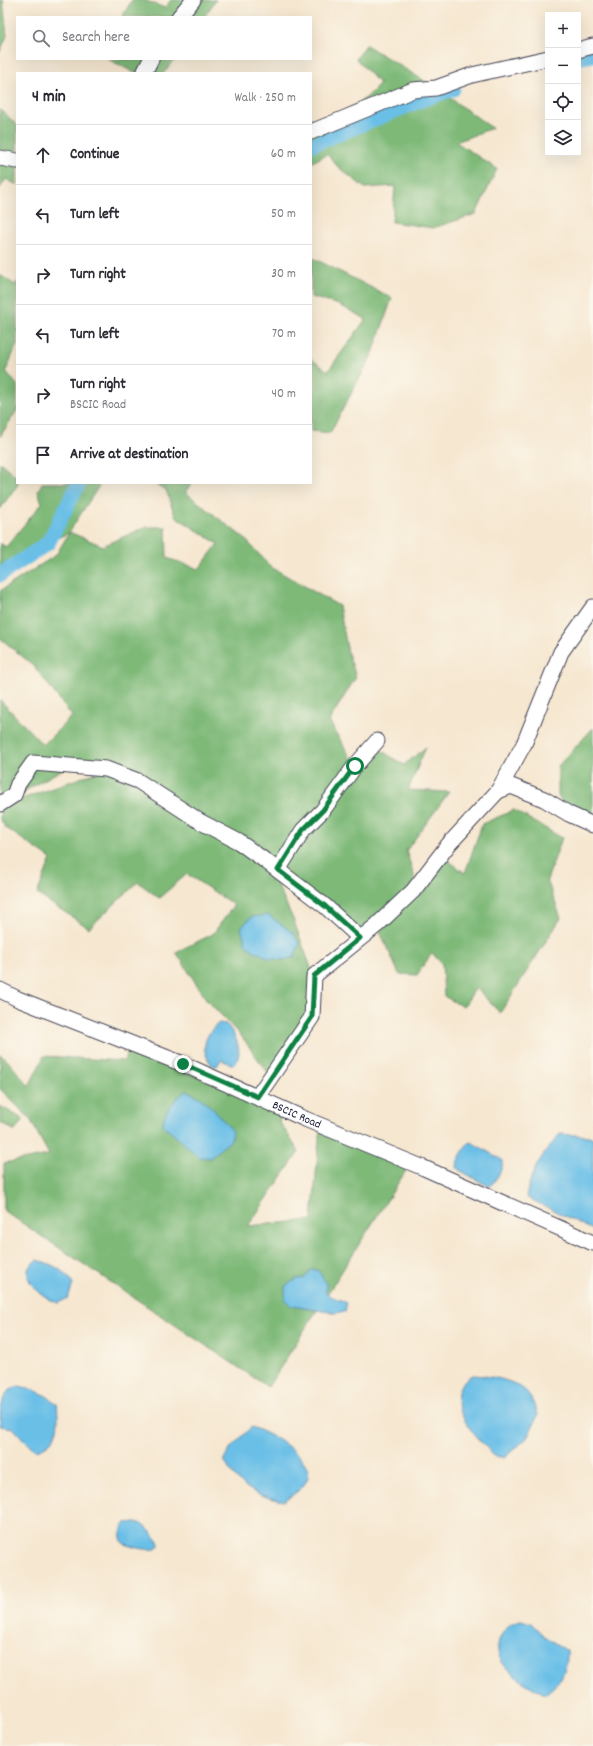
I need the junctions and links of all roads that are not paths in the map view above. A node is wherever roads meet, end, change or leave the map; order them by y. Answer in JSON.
{"nodes":[{"id":1,"x":193,"y":0,"type":"edge"},
{"id":2,"x":181,"y":16,"type":"edge"},
{"id":3,"x":593,"y":46,"type":"edge"},
{"id":4,"x":581,"y":49,"type":"edge"},
{"id":5,"x":545,"y":59,"type":"edge"},
{"id":6,"x":150,"y":60,"type":"edge"},
{"id":7,"x":144,"y":72,"type":"edge"},
{"id":8,"x":312,"y":132,"type":"edge"},
{"id":9,"x":0,"y":158,"type":"edge"},
{"id":10,"x":16,"y":161,"type":"edge"},
{"id":11,"x":593,"y":608,"type":"edge"},
{"id":12,"x":377,"y":741,"type":"dead end"},
{"id":13,"x":498,"y":791,"type":"junction"},
{"id":14,"x":0,"y":804,"type":"edge"},
{"id":15,"x":593,"y":825,"type":"edge"},
{"id":16,"x":278,"y":870,"type":"junction"},
{"id":17,"x":360,"y":938,"type":"junction"},
{"id":18,"x":0,"y":990,"type":"edge"},
{"id":19,"x":258,"y":1097,"type":"junction"},
{"id":20,"x":593,"y":1243,"type":"edge"}],
"edges":[{"from":1,"to":2,"type":"street"},
{"from":3,"to":4,"type":"street"},
{"from":5,"to":8,"type":"street"},
{"from":6,"to":7,"type":"street"},
{"from":9,"to":10,"type":"street"},
{"from":11,"to":13,"type":"street"},
{"from":12,"to":16,"type":"street"},
{"from":13,"to":15,"type":"street"},
{"from":13,"to":17,"type":"street"},
{"from":14,"to":16,"type":"street"},
{"from":16,"to":17,"type":"street"},
{"from":17,"to":19,"type":"street"},
{"from":18,"to":19,"type":"street","name":"BSCIC Road"},
{"from":19,"to":20,"type":"street","name":"BSCIC Road"}]}
